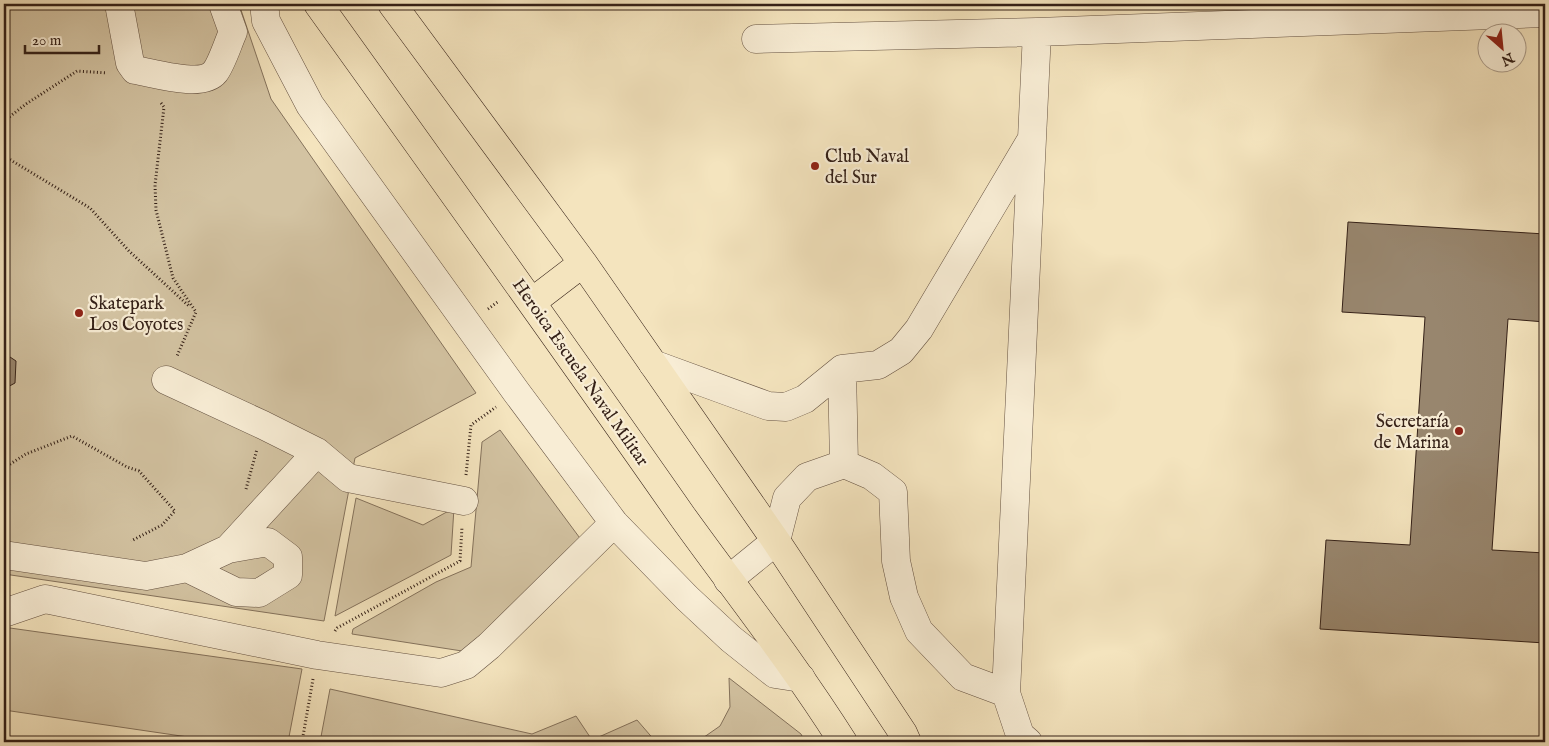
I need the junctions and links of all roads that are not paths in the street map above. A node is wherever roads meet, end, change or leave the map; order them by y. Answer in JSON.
{"nodes":[{"id":1,"x":119,"y":4,"type":"edge"},
{"id":2,"x":223,"y":4,"type":"edge"},
{"id":3,"x":264,"y":4,"type":"edge"},
{"id":4,"x":318,"y":4,"type":"edge"},
{"id":5,"x":392,"y":4,"type":"edge"},
{"id":6,"x":1545,"y":13,"type":"edge"},
{"id":7,"x":1037,"y":32,"type":"junction"},
{"id":8,"x":756,"y":39,"type":"dead end"},
{"id":9,"x":1032,"y":139,"type":"junction"},
{"id":10,"x":584,"y":263,"type":"junction"},
{"id":11,"x":532,"y":302,"type":"junction"},
{"id":12,"x":654,"y":364,"type":"junction"},
{"id":13,"x":842,"y":368,"type":"junction"},
{"id":14,"x":166,"y":380,"type":"road end"},
{"id":15,"x":317,"y":452,"type":"junction"},
{"id":16,"x":844,"y":464,"type":"junction"},
{"id":17,"x":464,"y":501,"type":"road end"},
{"id":18,"x":614,"y":523,"type":"junction"},
{"id":19,"x":776,"y":541,"type":"junction"},
{"id":20,"x":228,"y":549,"type":"junction"},
{"id":21,"x":4,"y":555,"type":"edge"},
{"id":22,"x":187,"y":568,"type":"junction"},
{"id":23,"x":728,"y":580,"type":"junction"},
{"id":24,"x":4,"y":613,"type":"edge"},
{"id":25,"x":801,"y":678,"type":"junction"},
{"id":26,"x":1006,"y":693,"type":"junction"},
{"id":27,"x":843,"y":742,"type":"edge"},
{"id":28,"x":907,"y":742,"type":"edge"},
{"id":29,"x":1028,"y":742,"type":"edge"}],
"edges":[{"from":1,"to":2,"type":"street"},
{"from":3,"to":18,"type":"street"},
{"from":4,"to":11,"type":"main road","name":"Heroica Escuela Naval Militar"},
{"from":5,"to":10,"type":"main road"},
{"from":6,"to":7,"type":"street"},
{"from":7,"to":8,"type":"street"},
{"from":7,"to":9,"type":"street"},
{"from":9,"to":13,"type":"street"},
{"from":9,"to":26,"type":"street"},
{"from":10,"to":11,"type":"main road"},
{"from":10,"to":12,"type":"main road"},
{"from":11,"to":23,"type":"main road","name":"Heroica Escuela Naval Militar"},
{"from":12,"to":13,"type":"street"},
{"from":12,"to":19,"type":"main road"},
{"from":13,"to":16,"type":"street"},
{"from":14,"to":15,"type":"street"},
{"from":15,"to":17,"type":"street"},
{"from":15,"to":20,"type":"street"},
{"from":16,"to":19,"type":"street"},
{"from":16,"to":26,"type":"street"},
{"from":18,"to":24,"type":"street"},
{"from":18,"to":25,"type":"street"},
{"from":19,"to":23,"type":"street"},
{"from":19,"to":28,"type":"main road"},
{"from":20,"to":22,"type":"street"},
{"from":20,"to":22,"type":"street"},
{"from":21,"to":22,"type":"street"},
{"from":23,"to":25,"type":"main road","name":"Heroica Escuela Naval Militar"},
{"from":25,"to":27,"type":"main road","name":"Heroica Escuela Naval Militar"},
{"from":26,"to":29,"type":"street"}]}
